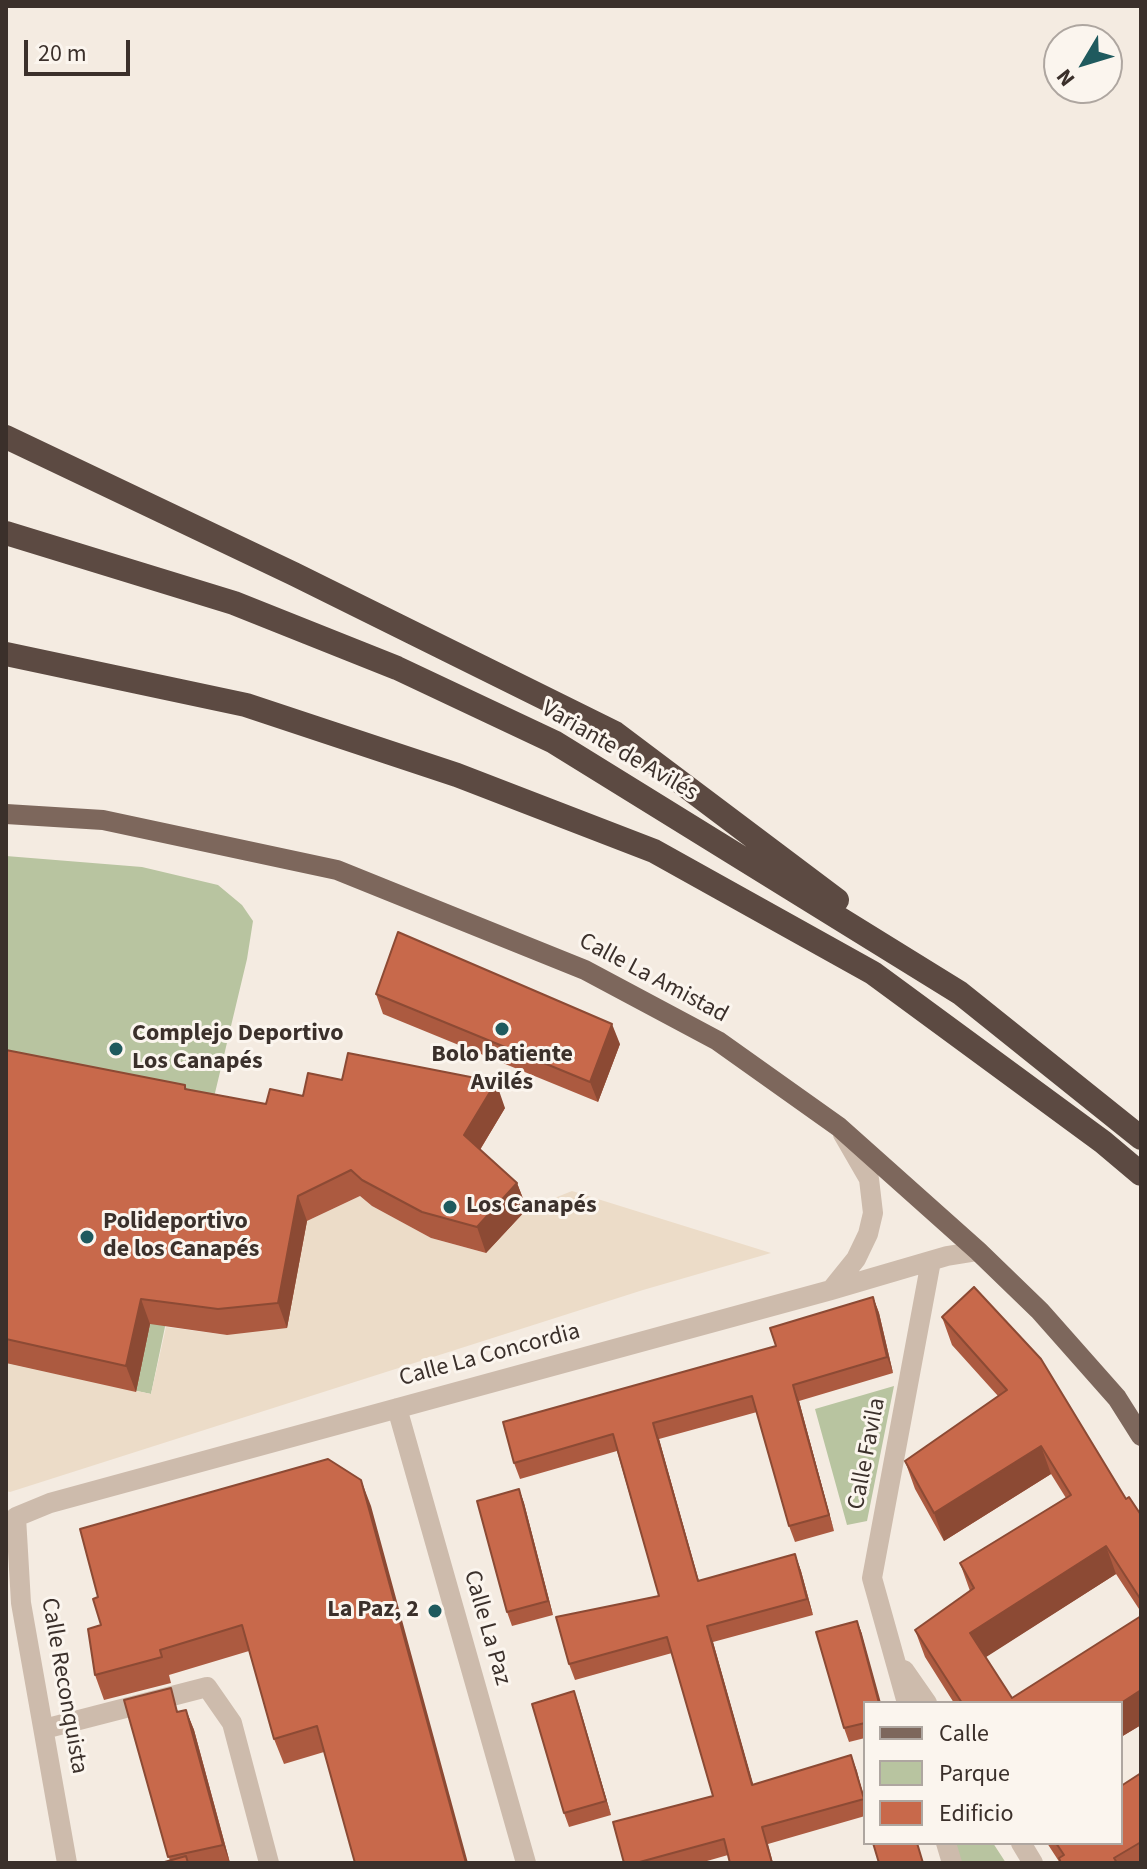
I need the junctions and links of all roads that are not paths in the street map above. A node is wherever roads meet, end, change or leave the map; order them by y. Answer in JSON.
{"nodes":[{"id":1,"x":6,"y":437,"type":"edge"},
{"id":2,"x":6,"y":533,"type":"edge"},
{"id":3,"x":6,"y":654,"type":"edge"},
{"id":4,"x":6,"y":814,"type":"edge"},
{"id":5,"x":960,"y":993,"type":"junction"},
{"id":6,"x":839,"y":1127,"type":"junction"},
{"id":7,"x":1141,"y":1138,"type":"edge"},
{"id":8,"x":1141,"y":1174,"type":"edge"},
{"id":9,"x":978,"y":1251,"type":"junction"},
{"id":10,"x":931,"y":1261,"type":"junction"},
{"id":11,"x":831,"y":1290,"type":"junction"},
{"id":12,"x":397,"y":1408,"type":"junction"},
{"id":13,"x":1141,"y":1436,"type":"edge"},
{"id":14,"x":11,"y":1516,"type":"edge"},
{"id":15,"x":894,"y":1655,"type":"junction"},
{"id":16,"x":906,"y":1701,"type":"edge"},
{"id":17,"x":926,"y":1701,"type":"edge"},
{"id":18,"x":44,"y":1729,"type":"junction"},
{"id":19,"x":1022,"y":1845,"type":"edge"},
{"id":20,"x":67,"y":1863,"type":"edge"},
{"id":21,"x":269,"y":1863,"type":"edge"},
{"id":22,"x":526,"y":1863,"type":"edge"},
{"id":23,"x":1033,"y":1863,"type":"edge"}],
"edges":[{"from":1,"to":5,"type":"highway"},
{"from":2,"to":5,"type":"highway","name":"Variante de Avilés"},
{"from":3,"to":8,"type":"highway"},
{"from":4,"to":6,"type":"main road","name":"Calle La Amistad"},
{"from":5,"to":7,"type":"highway","name":"Variante de Avilés"},
{"from":6,"to":9,"type":"main road","name":"Calle La Amistad"},
{"from":6,"to":11,"type":"street"},
{"from":9,"to":10,"type":"street","name":"Calle La Concordia"},
{"from":9,"to":13,"type":"main road","name":"Calle La Amistad"},
{"from":10,"to":11,"type":"street","name":"Calle La Concordia"},
{"from":10,"to":15,"type":"street","name":"Calle Favila"},
{"from":11,"to":12,"type":"street","name":"Calle La Concordia"},
{"from":12,"to":14,"type":"street","name":"Calle La Concordia"},
{"from":12,"to":22,"type":"street","name":"Calle La Paz"},
{"from":14,"to":18,"type":"street","name":"Calle Reconquista"},
{"from":15,"to":16,"type":"street","name":"Calle Favila"},
{"from":15,"to":17,"type":"street","name":"Calle Favila"},
{"from":18,"to":20,"type":"street","name":"Calle Reconquista"},
{"from":18,"to":21,"type":"street"},
{"from":19,"to":23,"type":"street"}]}
